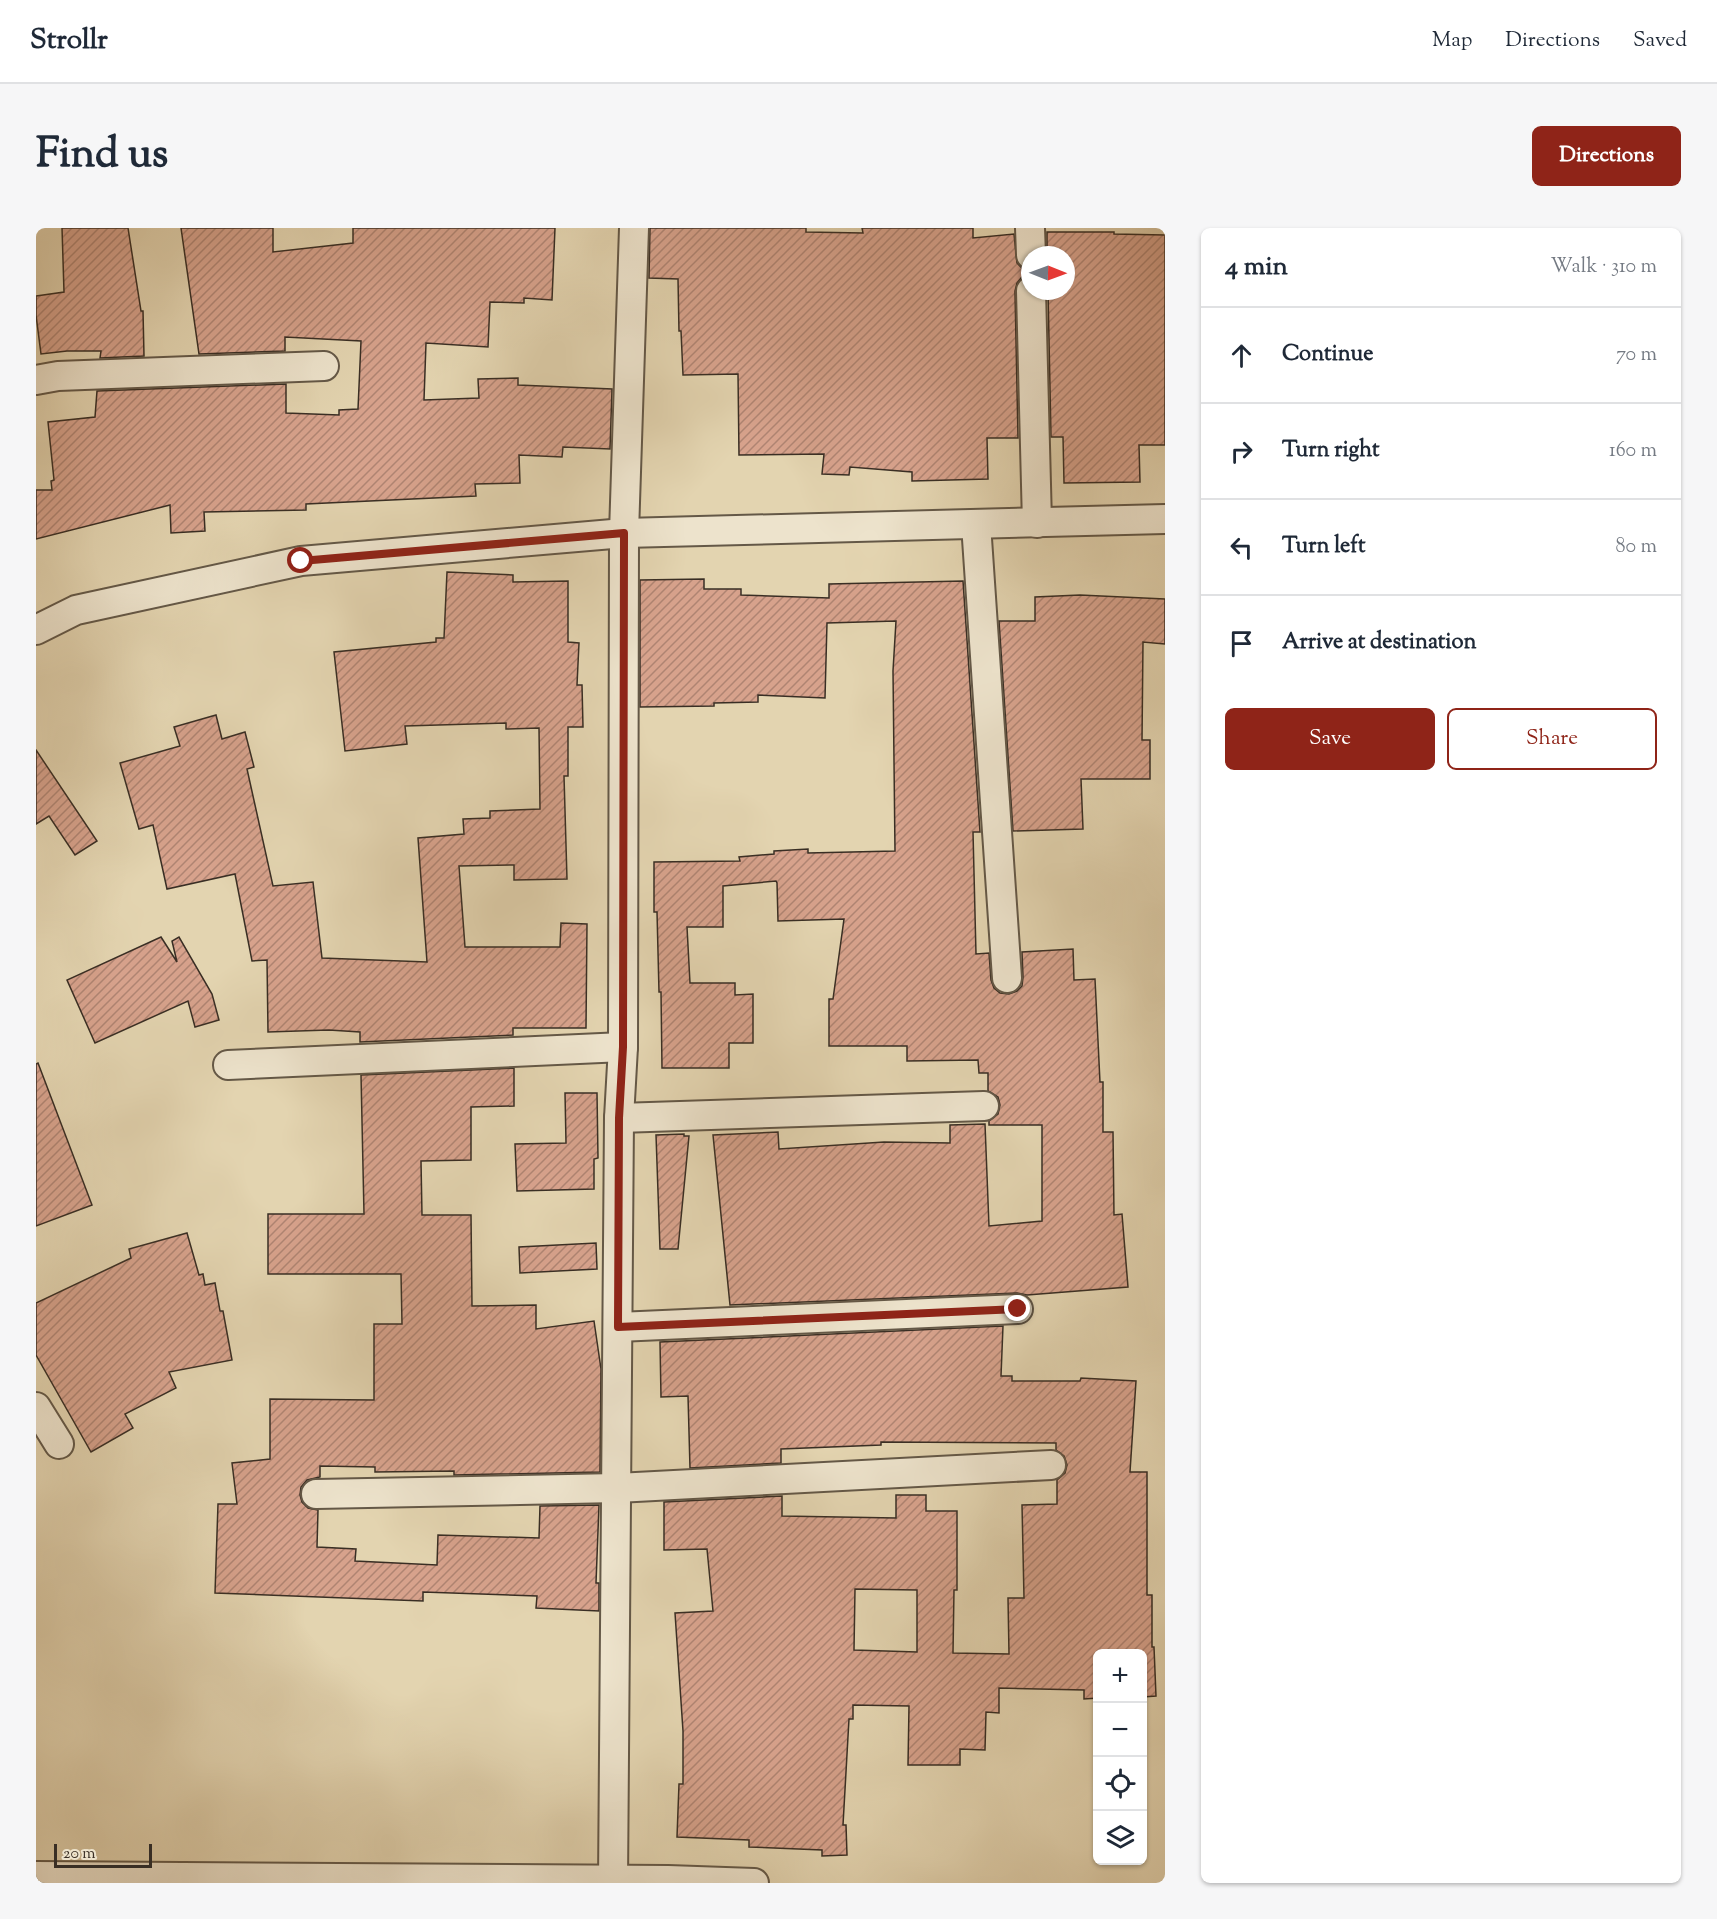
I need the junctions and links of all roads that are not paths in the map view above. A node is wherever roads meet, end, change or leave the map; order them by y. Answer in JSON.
{"nodes":[{"id":1,"x":634,"y":228,"type":"edge"},
{"id":2,"x":1030,"y":228,"type":"edge"},
{"id":3,"x":1030,"y":246,"type":"edge"},
{"id":4,"x":1031,"y":300,"type":"edge"},
{"id":5,"x":324,"y":366,"type":"dead end"},
{"id":6,"x":36,"y":380,"type":"edge"},
{"id":7,"x":1165,"y":519,"type":"edge"},
{"id":8,"x":1037,"y":523,"type":"junction"},
{"id":9,"x":976,"y":524,"type":"junction"},
{"id":10,"x":624,"y":533,"type":"junction"},
{"id":11,"x":36,"y":630,"type":"edge"},
{"id":12,"x":1007,"y":978,"type":"dead end"},
{"id":13,"x":623,"y":1047,"type":"junction"},
{"id":14,"x":228,"y":1065,"type":"dead end"},
{"id":15,"x":984,"y":1106,"type":"dead end"},
{"id":16,"x":619,"y":1118,"type":"junction"},
{"id":17,"x":1018,"y":1309,"type":"dead end"},
{"id":18,"x":618,"y":1327,"type":"junction"},
{"id":19,"x":36,"y":1407,"type":"edge"},
{"id":20,"x":59,"y":1443,"type":"dead end"},
{"id":21,"x":1051,"y":1465,"type":"dead end"},
{"id":22,"x":617,"y":1488,"type":"junction"},
{"id":23,"x":316,"y":1494,"type":"dead end"},
{"id":24,"x":36,"y":1876,"type":"edge"},
{"id":25,"x":614,"y":1881,"type":"edge"},
{"id":26,"x":754,"y":1883,"type":"edge"}],
"edges":[{"from":1,"to":10,"type":"street"},
{"from":2,"to":3,"type":"street"},
{"from":4,"to":8,"type":"street"},
{"from":5,"to":6,"type":"street"},
{"from":7,"to":8,"type":"street"},
{"from":8,"to":9,"type":"street"},
{"from":9,"to":10,"type":"street"},
{"from":9,"to":12,"type":"street"},
{"from":10,"to":11,"type":"street"},
{"from":10,"to":13,"type":"street"},
{"from":13,"to":14,"type":"street"},
{"from":13,"to":16,"type":"street"},
{"from":15,"to":16,"type":"street"},
{"from":16,"to":18,"type":"street"},
{"from":17,"to":18,"type":"street"},
{"from":18,"to":22,"type":"street"},
{"from":19,"to":20,"type":"street"},
{"from":21,"to":22,"type":"street"},
{"from":22,"to":23,"type":"street"},
{"from":22,"to":25,"type":"street"},
{"from":24,"to":25,"type":"street"},
{"from":25,"to":26,"type":"street"}]}
